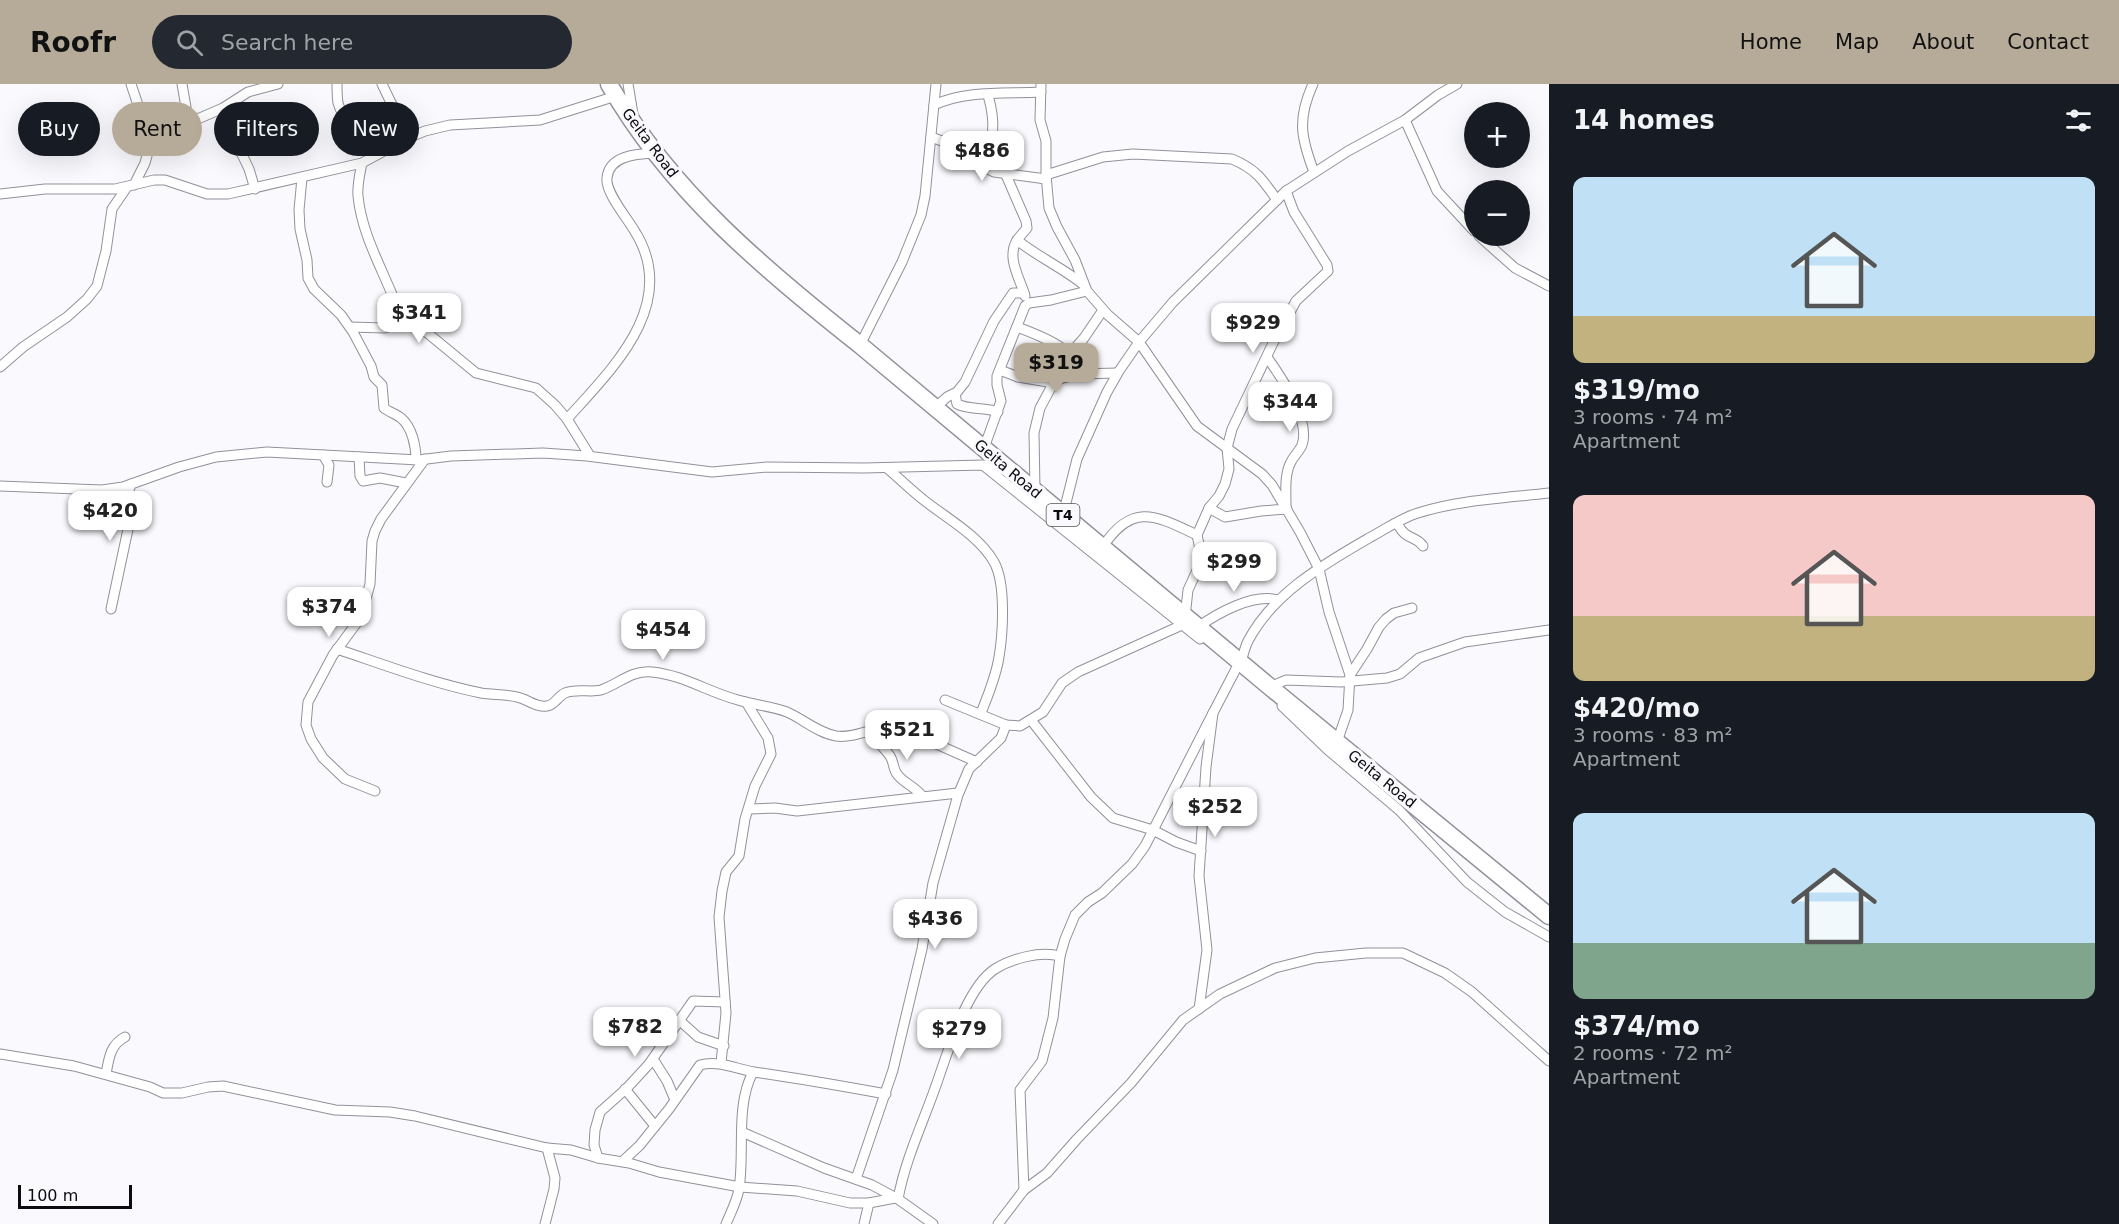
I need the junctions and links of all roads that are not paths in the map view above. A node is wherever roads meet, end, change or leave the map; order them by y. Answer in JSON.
{"nodes":[{"id":1,"x":131,"y":84,"type":"edge"},
{"id":2,"x":182,"y":84,"type":"edge"},
{"id":3,"x":278,"y":84,"type":"edge"},
{"id":4,"x":336,"y":84,"type":"edge"},
{"id":5,"x":382,"y":84,"type":"edge"},
{"id":6,"x":628,"y":84,"type":"edge"},
{"id":7,"x":936,"y":84,"type":"edge"},
{"id":8,"x":1313,"y":84,"type":"edge"},
{"id":9,"x":1457,"y":84,"type":"edge"},
{"id":10,"x":1041,"y":88,"type":"edge"},
{"id":11,"x":612,"y":90,"type":"edge"},
{"id":12,"x":988,"y":95,"type":"junction"},
{"id":13,"x":138,"y":102,"type":"edge"},
{"id":14,"x":185,"y":102,"type":"edge"},
{"id":15,"x":232,"y":102,"type":"edge"},
{"id":16,"x":339,"y":102,"type":"edge"},
{"id":17,"x":390,"y":102,"type":"edge"},
{"id":18,"x":934,"y":105,"type":"junction"},
{"id":19,"x":1405,"y":120,"type":"junction"},
{"id":20,"x":636,"y":128,"type":"junction"},
{"id":21,"x":419,"y":135,"type":"edge"},
{"id":22,"x":931,"y":137,"type":"junction"},
{"id":23,"x":655,"y":153,"type":"junction"},
{"id":24,"x":148,"y":156,"type":"edge"},
{"id":25,"x":243,"y":156,"type":"edge"},
{"id":26,"x":375,"y":156,"type":"edge"},
{"id":27,"x":362,"y":163,"type":"junction"},
{"id":28,"x":984,"y":167,"type":"junction"},
{"id":29,"x":1314,"y":172,"type":"junction"},
{"id":30,"x":1006,"y":175,"type":"junction"},
{"id":31,"x":302,"y":177,"type":"junction"},
{"id":32,"x":1046,"y":177,"type":"junction"},
{"id":33,"x":130,"y":186,"type":"junction"},
{"id":34,"x":255,"y":189,"type":"junction"},
{"id":35,"x":1286,"y":191,"type":"junction"},
{"id":36,"x":0,"y":194,"type":"edge"},
{"id":37,"x":1277,"y":200,"type":"junction"},
{"id":38,"x":1464,"y":220,"type":"edge"},
{"id":39,"x":1017,"y":240,"type":"junction"},
{"id":40,"x":1490,"y":246,"type":"edge"},
{"id":41,"x":1549,"y":286,"type":"edge"},
{"id":42,"x":1086,"y":288,"type":"junction"},
{"id":43,"x":1024,"y":293,"type":"junction"},
{"id":44,"x":1026,"y":305,"type":"junction"},
{"id":45,"x":1102,"y":310,"type":"junction"},
{"id":46,"x":407,"y":319,"type":"junction"},
{"id":47,"x":350,"y":327,"type":"junction"},
{"id":48,"x":1017,"y":327,"type":"junction"},
{"id":49,"x":1139,"y":342,"type":"junction"},
{"id":50,"x":860,"y":345,"type":"junction"},
{"id":51,"x":1069,"y":356,"type":"junction"},
{"id":52,"x":1267,"y":357,"type":"junction"},
{"id":53,"x":0,"y":368,"type":"edge"},
{"id":54,"x":1000,"y":370,"type":"junction"},
{"id":55,"x":1117,"y":373,"type":"junction"},
{"id":56,"x":1070,"y":376,"type":"junction"},
{"id":57,"x":1055,"y":380,"type":"junction"},
{"id":58,"x":955,"y":394,"type":"junction"},
{"id":59,"x":935,"y":408,"type":"junction"},
{"id":60,"x":998,"y":412,"type":"junction"},
{"id":61,"x":567,"y":419,"type":"junction"},
{"id":62,"x":984,"y":448,"type":"junction"},
{"id":63,"x":1227,"y":448,"type":"junction"},
{"id":64,"x":323,"y":455,"type":"junction"},
{"id":65,"x":590,"y":456,"type":"junction"},
{"id":66,"x":359,"y":457,"type":"junction"},
{"id":67,"x":421,"y":460,"type":"junction"},
{"id":68,"x":983,"y":465,"type":"junction"},
{"id":69,"x":887,"y":468,"type":"junction"},
{"id":70,"x":1011,"y":471,"type":"junction"},
{"id":71,"x":327,"y":482,"type":"dead end"},
{"id":72,"x":406,"y":483,"type":"junction"},
{"id":73,"x":131,"y":484,"type":"junction"},
{"id":74,"x":0,"y":486,"type":"edge"},
{"id":75,"x":1035,"y":491,"type":"junction"},
{"id":76,"x":1549,"y":493,"type":"edge"},
{"id":77,"x":1209,"y":508,"type":"junction"},
{"id":78,"x":1286,"y":508,"type":"junction"},
{"id":79,"x":1063,"y":515,"type":"junction"},
{"id":80,"x":1397,"y":523,"type":"junction"},
{"id":81,"x":1197,"y":535,"type":"junction"},
{"id":82,"x":1423,"y":546,"type":"dead end"},
{"id":83,"x":1102,"y":548,"type":"junction"},
{"id":84,"x":1319,"y":569,"type":"junction"},
{"id":85,"x":1278,"y":600,"type":"junction"},
{"id":86,"x":1412,"y":608,"type":"dead end"},
{"id":87,"x":111,"y":609,"type":"dead end"},
{"id":88,"x":1188,"y":623,"type":"junction"},
{"id":89,"x":1549,"y":630,"type":"edge"},
{"id":90,"x":337,"y":649,"type":"junction"},
{"id":91,"x":1240,"y":664,"type":"junction"},
{"id":92,"x":1351,"y":679,"type":"junction"},
{"id":93,"x":1270,"y":687,"type":"junction"},
{"id":94,"x":945,"y":700,"type":"dead end"},
{"id":95,"x":746,"y":702,"type":"junction"},
{"id":96,"x":981,"y":713,"type":"junction"},
{"id":97,"x":1213,"y":713,"type":"junction"},
{"id":98,"x":1031,"y":720,"type":"junction"},
{"id":99,"x":1006,"y":725,"type":"junction"},
{"id":100,"x":877,"y":727,"type":"junction"},
{"id":101,"x":1337,"y":742,"type":"junction"},
{"id":102,"x":977,"y":762,"type":"junction"},
{"id":103,"x":375,"y":791,"type":"dead end"},
{"id":104,"x":958,"y":793,"type":"junction"},
{"id":105,"x":922,"y":796,"type":"junction"},
{"id":106,"x":749,"y":808,"type":"junction"},
{"id":107,"x":1153,"y":830,"type":"junction"},
{"id":108,"x":1201,"y":852,"type":"junction"},
{"id":109,"x":1549,"y":916,"type":"edge"},
{"id":110,"x":1549,"y":937,"type":"edge"},
{"id":111,"x":1060,"y":956,"type":"junction"},
{"id":112,"x":726,"y":1002,"type":"junction"},
{"id":113,"x":1199,"y":1009,"type":"junction"},
{"id":114,"x":679,"y":1020,"type":"junction"},
{"id":115,"x":125,"y":1037,"type":"dead end"},
{"id":116,"x":724,"y":1046,"type":"junction"},
{"id":117,"x":0,"y":1054,"type":"edge"},
{"id":118,"x":652,"y":1059,"type":"junction"},
{"id":119,"x":1549,"y":1061,"type":"edge"},
{"id":120,"x":722,"y":1063,"type":"junction"},
{"id":121,"x":753,"y":1072,"type":"junction"},
{"id":122,"x":106,"y":1074,"type":"junction"},
{"id":123,"x":625,"y":1089,"type":"junction"},
{"id":124,"x":886,"y":1094,"type":"junction"},
{"id":125,"x":675,"y":1100,"type":"junction"},
{"id":126,"x":655,"y":1126,"type":"junction"},
{"id":127,"x":742,"y":1132,"type":"junction"},
{"id":128,"x":547,"y":1148,"type":"junction"},
{"id":129,"x":598,"y":1158,"type":"junction"},
{"id":130,"x":623,"y":1161,"type":"junction"},
{"id":131,"x":856,"y":1179,"type":"junction"},
{"id":132,"x":740,"y":1187,"type":"junction"},
{"id":133,"x":1024,"y":1190,"type":"junction"},
{"id":134,"x":896,"y":1198,"type":"junction"},
{"id":135,"x":869,"y":1203,"type":"junction"},
{"id":136,"x":545,"y":1224,"type":"edge"},
{"id":137,"x":726,"y":1224,"type":"edge"},
{"id":138,"x":864,"y":1224,"type":"edge"},
{"id":139,"x":933,"y":1224,"type":"edge"},
{"id":140,"x":998,"y":1224,"type":"edge"}],
"edges":[{"from":1,"to":13,"type":"street"},
{"from":2,"to":14,"type":"street"},
{"from":3,"to":15,"type":"street"},
{"from":4,"to":16,"type":"street"},
{"from":5,"to":17,"type":"street"},
{"from":6,"to":20,"type":"street"},
{"from":7,"to":18,"type":"street"},
{"from":8,"to":29,"type":"street"},
{"from":9,"to":19,"type":"street"},
{"from":10,"to":12,"type":"street"},
{"from":10,"to":32,"type":"street"},
{"from":11,"to":20,"type":"highway","name":"Geita Road","number":"T4"},
{"from":11,"to":21,"type":"street"},
{"from":12,"to":18,"type":"street"},
{"from":12,"to":28,"type":"street"},
{"from":18,"to":22,"type":"street"},
{"from":19,"to":29,"type":"street"},
{"from":19,"to":38,"type":"street"},
{"from":20,"to":23,"type":"highway","name":"Geita Road","number":"T4"},
{"from":22,"to":28,"type":"street"},
{"from":22,"to":50,"type":"street"},
{"from":23,"to":50,"type":"highway","name":"Geita Road","number":"T4"},
{"from":23,"to":61,"type":"street"},
{"from":24,"to":33,"type":"street"},
{"from":25,"to":34,"type":"street"},
{"from":26,"to":27,"type":"street"},
{"from":27,"to":31,"type":"street"},
{"from":27,"to":46,"type":"street"},
{"from":28,"to":30,"type":"street"},
{"from":29,"to":35,"type":"street"},
{"from":30,"to":32,"type":"street"},
{"from":30,"to":39,"type":"street"},
{"from":31,"to":34,"type":"street"},
{"from":31,"to":47,"type":"street"},
{"from":32,"to":37,"type":"street"},
{"from":32,"to":42,"type":"street"},
{"from":33,"to":34,"type":"street"},
{"from":33,"to":36,"type":"street"},
{"from":33,"to":53,"type":"street"},
{"from":35,"to":37,"type":"street"},
{"from":35,"to":52,"type":"street"},
{"from":37,"to":49,"type":"street"},
{"from":39,"to":42,"type":"street"},
{"from":39,"to":43,"type":"street"},
{"from":40,"to":41,"type":"street"},
{"from":42,"to":44,"type":"street"},
{"from":42,"to":45,"type":"street"},
{"from":43,"to":44,"type":"street"},
{"from":43,"to":58,"type":"street"},
{"from":44,"to":48,"type":"street"},
{"from":45,"to":49,"type":"street"},
{"from":45,"to":51,"type":"street"},
{"from":46,"to":47,"type":"street"},
{"from":46,"to":61,"type":"street"},
{"from":47,"to":67,"type":"street"},
{"from":48,"to":51,"type":"street"},
{"from":48,"to":54,"type":"street"},
{"from":49,"to":55,"type":"street"},
{"from":49,"to":63,"type":"street"},
{"from":50,"to":59,"type":"highway","name":"Geita Road","number":"T4"},
{"from":51,"to":56,"type":"street"},
{"from":52,"to":63,"type":"street"},
{"from":52,"to":78,"type":"street"},
{"from":54,"to":57,"type":"street"},
{"from":54,"to":60,"type":"street"},
{"from":55,"to":56,"type":"street"},
{"from":55,"to":79,"type":"street"},
{"from":56,"to":57,"type":"street"},
{"from":57,"to":75,"type":"street"},
{"from":58,"to":59,"type":"street"},
{"from":58,"to":60,"type":"street"},
{"from":59,"to":62,"type":"highway","name":"Geita Road","number":"T4"},
{"from":60,"to":62,"type":"street"},
{"from":61,"to":65,"type":"street"},
{"from":62,"to":70,"type":"highway","name":"Geita Road","number":"T4"},
{"from":63,"to":77,"type":"street"},
{"from":63,"to":78,"type":"street"},
{"from":64,"to":66,"type":"street"},
{"from":64,"to":71,"type":"street"},
{"from":64,"to":73,"type":"street"},
{"from":65,"to":67,"type":"street"},
{"from":65,"to":69,"type":"street"},
{"from":66,"to":67,"type":"street"},
{"from":66,"to":72,"type":"street"},
{"from":67,"to":72,"type":"street"},
{"from":68,"to":69,"type":"street"},
{"from":68,"to":70,"type":"street"},
{"from":68,"to":88,"type":"street"},
{"from":69,"to":96,"type":"street"},
{"from":70,"to":75,"type":"highway","name":"Geita Road","number":"T4"},
{"from":72,"to":90,"type":"street"},
{"from":73,"to":74,"type":"street"},
{"from":73,"to":87,"type":"street"},
{"from":75,"to":79,"type":"highway","name":"Geita Road","number":"T4"},
{"from":76,"to":80,"type":"street"},
{"from":77,"to":78,"type":"street"},
{"from":77,"to":81,"type":"street"},
{"from":78,"to":84,"type":"street"},
{"from":79,"to":83,"type":"highway","name":"Geita Road","number":"T4"},
{"from":80,"to":82,"type":"street"},
{"from":80,"to":84,"type":"street"},
{"from":81,"to":83,"type":"street"},
{"from":81,"to":88,"type":"street"},
{"from":83,"to":88,"type":"highway","name":"Geita Road","number":"T4"},
{"from":84,"to":85,"type":"street"},
{"from":84,"to":92,"type":"street"},
{"from":85,"to":88,"type":"street"},
{"from":85,"to":91,"type":"street"},
{"from":86,"to":92,"type":"street"},
{"from":88,"to":91,"type":"highway","name":"Geita Road","number":"T4"},
{"from":88,"to":98,"type":"street"},
{"from":89,"to":92,"type":"street"},
{"from":90,"to":95,"type":"street"},
{"from":90,"to":103,"type":"street"},
{"from":91,"to":93,"type":"highway","name":"Geita Road","number":"T4"},
{"from":91,"to":97,"type":"street"},
{"from":91,"to":110,"type":"street"},
{"from":92,"to":93,"type":"street"},
{"from":92,"to":101,"type":"street"},
{"from":93,"to":101,"type":"highway","name":"Geita Road","number":"T4"},
{"from":94,"to":96,"type":"street"},
{"from":95,"to":100,"type":"street"},
{"from":95,"to":106,"type":"street"},
{"from":96,"to":99,"type":"street"},
{"from":97,"to":107,"type":"street"},
{"from":97,"to":108,"type":"street"},
{"from":98,"to":99,"type":"street"},
{"from":98,"to":107,"type":"street"},
{"from":99,"to":102,"type":"street"},
{"from":100,"to":102,"type":"street"},
{"from":100,"to":105,"type":"street"},
{"from":101,"to":109,"type":"highway","name":"Geita Road","number":"T4"},
{"from":102,"to":104,"type":"street"},
{"from":104,"to":105,"type":"street"},
{"from":104,"to":124,"type":"street"},
{"from":105,"to":106,"type":"street"},
{"from":106,"to":112,"type":"street"},
{"from":107,"to":108,"type":"street"},
{"from":107,"to":111,"type":"street"},
{"from":108,"to":113,"type":"street"},
{"from":111,"to":133,"type":"street"},
{"from":111,"to":134,"type":"street"},
{"from":112,"to":114,"type":"street"},
{"from":112,"to":116,"type":"street"},
{"from":113,"to":119,"type":"street"},
{"from":113,"to":133,"type":"street"},
{"from":114,"to":116,"type":"street"},
{"from":114,"to":118,"type":"street"},
{"from":115,"to":122,"type":"street"},
{"from":116,"to":120,"type":"street"},
{"from":117,"to":122,"type":"street"},
{"from":118,"to":123,"type":"street"},
{"from":118,"to":125,"type":"street"},
{"from":120,"to":121,"type":"street"},
{"from":120,"to":125,"type":"street"},
{"from":121,"to":124,"type":"street"},
{"from":121,"to":127,"type":"street"},
{"from":122,"to":128,"type":"street"},
{"from":123,"to":126,"type":"street"},
{"from":123,"to":129,"type":"street"},
{"from":124,"to":131,"type":"street"},
{"from":125,"to":126,"type":"street"},
{"from":126,"to":130,"type":"street"},
{"from":127,"to":131,"type":"street"},
{"from":127,"to":132,"type":"street"},
{"from":128,"to":129,"type":"street"},
{"from":128,"to":136,"type":"street"},
{"from":129,"to":130,"type":"street"},
{"from":130,"to":132,"type":"street"},
{"from":131,"to":134,"type":"street"},
{"from":132,"to":135,"type":"street"},
{"from":132,"to":137,"type":"street"},
{"from":133,"to":140,"type":"street"},
{"from":134,"to":135,"type":"street"},
{"from":134,"to":139,"type":"street"},
{"from":135,"to":138,"type":"street"}]}
